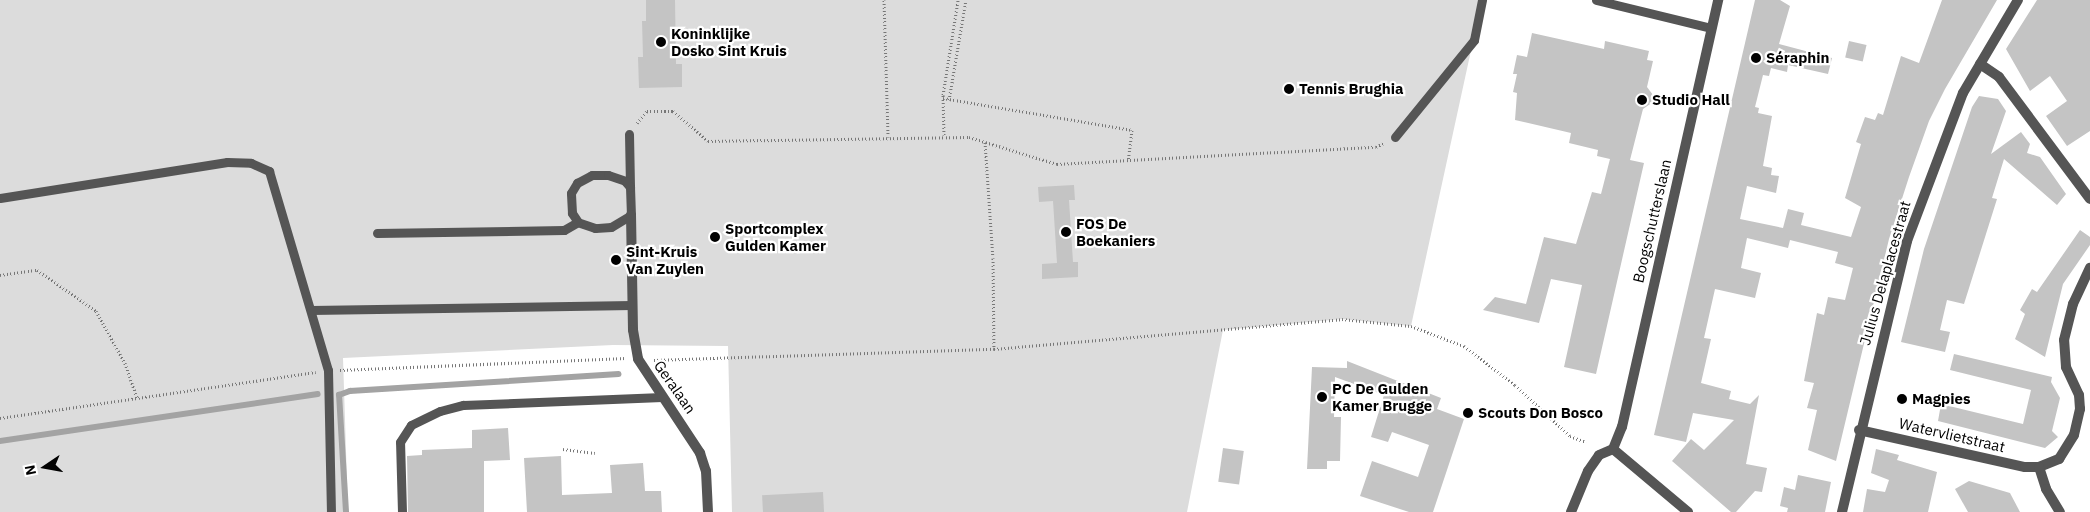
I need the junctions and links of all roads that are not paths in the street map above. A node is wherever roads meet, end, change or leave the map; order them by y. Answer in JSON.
{"nodes":[{"id":1,"x":1482,"y":0,"type":"edge"},
{"id":2,"x":1596,"y":0,"type":"edge"},
{"id":3,"x":1718,"y":0,"type":"edge"},
{"id":4,"x":2018,"y":0,"type":"edge"},
{"id":5,"x":1711,"y":28,"type":"junction"},
{"id":6,"x":1980,"y":64,"type":"junction"},
{"id":7,"x":629,"y":134,"type":"road end"},
{"id":8,"x":1394,"y":137,"type":"road end"},
{"id":9,"x":630,"y":187,"type":"junction"},
{"id":10,"x":0,"y":198,"type":"edge"},
{"id":11,"x":2090,"y":199,"type":"edge"},
{"id":12,"x":631,"y":215,"type":"junction"},
{"id":13,"x":578,"y":222,"type":"junction"},
{"id":14,"x":376,"y":233,"type":"dead end"},
{"id":15,"x":2090,"y":268,"type":"edge"},
{"id":16,"x":632,"y":305,"type":"junction"},
{"id":17,"x":311,"y":310,"type":"junction"},
{"id":18,"x":662,"y":397,"type":"junction"},
{"id":19,"x":1859,"y":430,"type":"junction"},
{"id":20,"x":1613,"y":449,"type":"junction"},
{"id":21,"x":2039,"y":466,"type":"junction"},
{"id":22,"x":331,"y":512,"type":"edge"},
{"id":23,"x":402,"y":512,"type":"edge"},
{"id":24,"x":708,"y":512,"type":"edge"},
{"id":25,"x":1570,"y":512,"type":"edge"},
{"id":26,"x":1688,"y":512,"type":"edge"},
{"id":27,"x":1842,"y":512,"type":"edge"},
{"id":28,"x":2060,"y":512,"type":"edge"}],
"edges":[{"from":1,"to":8,"type":"lane"},
{"from":2,"to":5,"type":"lane"},
{"from":3,"to":5,"type":"street","name":"Boogschutterslaan"},
{"from":4,"to":6,"type":"street","name":"Julius Delaplacestraat"},
{"from":5,"to":20,"type":"street","name":"Boogschutterslaan"},
{"from":6,"to":11,"type":"street"},
{"from":6,"to":19,"type":"street","name":"Julius Delaplacestraat"},
{"from":7,"to":9,"type":"lane"},
{"from":9,"to":12,"type":"lane"},
{"from":9,"to":13,"type":"lane"},
{"from":10,"to":17,"type":"lane"},
{"from":12,"to":13,"type":"lane"},
{"from":12,"to":16,"type":"street","name":"Geralaan"},
{"from":13,"to":14,"type":"lane"},
{"from":15,"to":21,"type":"street","name":"Watervlietstraat"},
{"from":16,"to":17,"type":"lane"},
{"from":16,"to":18,"type":"street","name":"Geralaan"},
{"from":17,"to":22,"type":"lane"},
{"from":18,"to":23,"type":"lane"},
{"from":18,"to":24,"type":"street","name":"Geralaan"},
{"from":19,"to":21,"type":"street","name":"Watervlietstraat"},
{"from":19,"to":27,"type":"street","name":"Julius Delaplacestraat"},
{"from":20,"to":25,"type":"street"},
{"from":20,"to":26,"type":"street"},
{"from":21,"to":28,"type":"street"}]}
